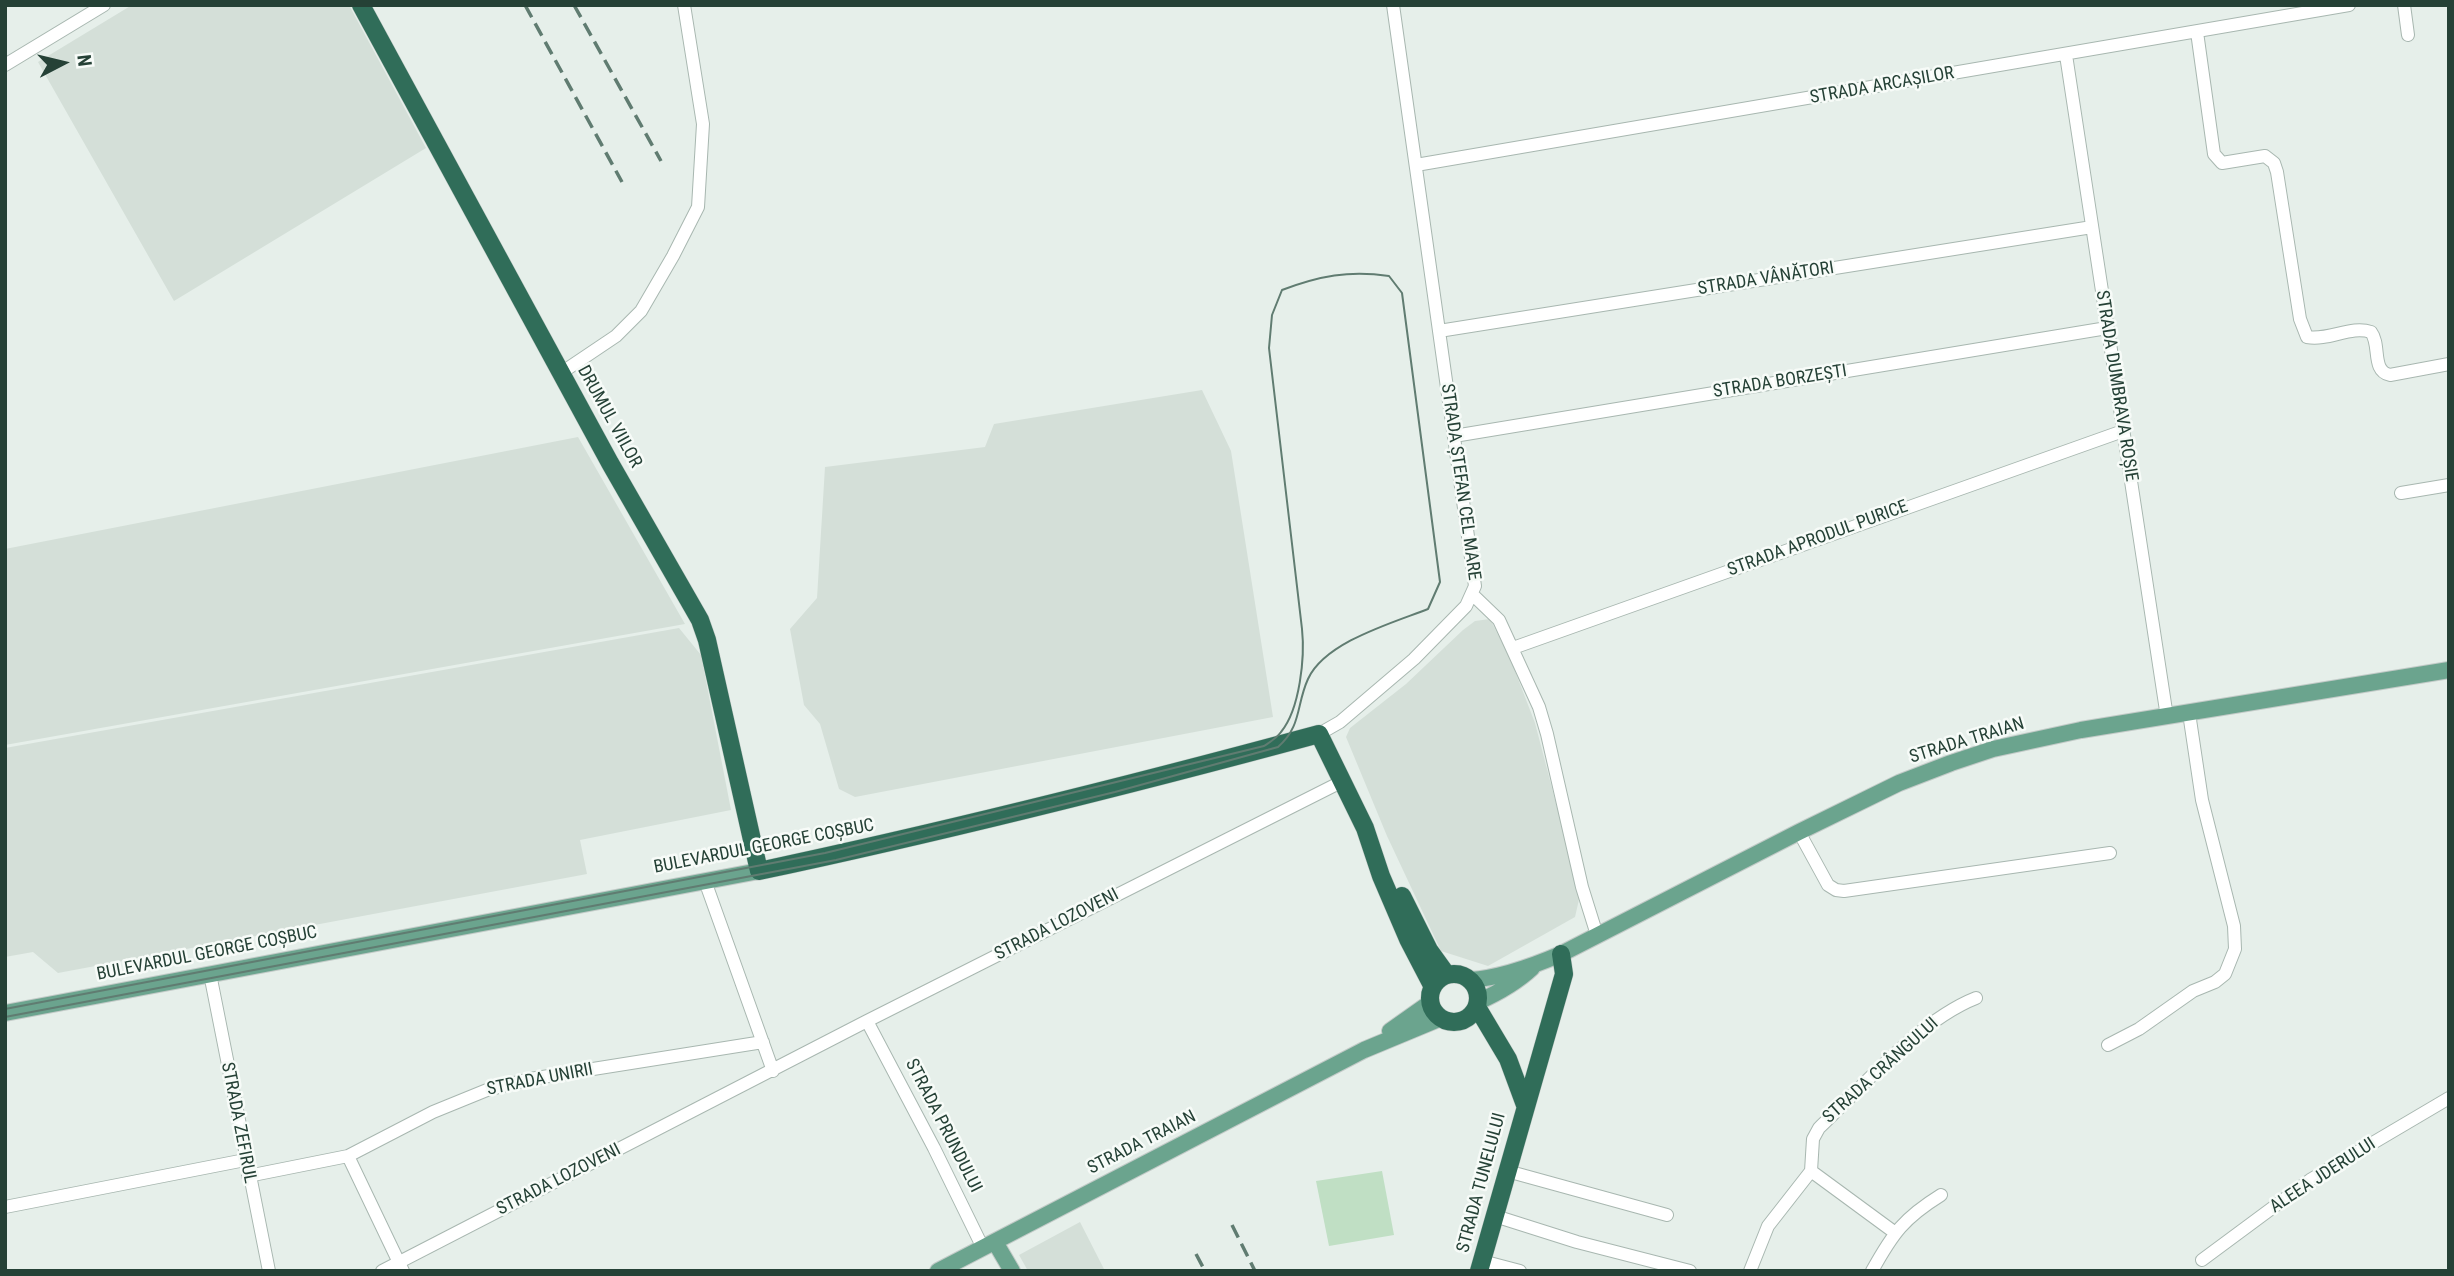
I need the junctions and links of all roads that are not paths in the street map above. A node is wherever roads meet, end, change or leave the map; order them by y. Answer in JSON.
{"nodes":[{"id":1,"x":104,"y":5,"type":"edge"},
{"id":2,"x":361,"y":5,"type":"edge"},
{"id":3,"x":684,"y":5,"type":"edge"},
{"id":4,"x":1393,"y":5,"type":"edge"},
{"id":5,"x":2349,"y":5,"type":"edge"},
{"id":6,"x":2404,"y":5,"type":"edge"},
{"id":7,"x":2197,"y":32,"type":"junction"},
{"id":8,"x":2408,"y":35,"type":"dead end"},
{"id":9,"x":2066,"y":55,"type":"junction"},
{"id":10,"x":5,"y":65,"type":"edge"},
{"id":11,"x":1416,"y":165,"type":"junction"},
{"id":12,"x":2092,"y":227,"type":"junction"},
{"id":13,"x":2107,"y":328,"type":"junction"},
{"id":14,"x":1439,"y":331,"type":"junction"},
{"id":15,"x":2449,"y":364,"type":"edge"},
{"id":16,"x":561,"y":373,"type":"junction"},
{"id":17,"x":2123,"y":430,"type":"junction"},
{"id":18,"x":1454,"y":436,"type":"junction"},
{"id":19,"x":2449,"y":485,"type":"edge"},
{"id":20,"x":2401,"y":493,"type":"dead end"},
{"id":21,"x":1473,"y":595,"type":"junction"},
{"id":22,"x":1513,"y":648,"type":"junction"},
{"id":23,"x":2449,"y":670,"type":"edge"},
{"id":24,"x":2189,"y":713,"type":"junction"},
{"id":25,"x":2167,"y":717,"type":"junction"},
{"id":26,"x":1320,"y":734,"type":"junction"},
{"id":27,"x":1343,"y":780,"type":"junction"},
{"id":28,"x":1364,"y":828,"type":"junction"},
{"id":29,"x":1799,"y":832,"type":"junction"},
{"id":30,"x":2110,"y":853,"type":"dead end"},
{"id":31,"x":759,"y":871,"type":"junction"},
{"id":32,"x":705,"y":881,"type":"junction"},
{"id":33,"x":1597,"y":935,"type":"junction"},
{"id":34,"x":1561,"y":954,"type":"junction"},
{"id":35,"x":1534,"y":966,"type":"junction"},
{"id":36,"x":210,"y":974,"type":"junction"},
{"id":37,"x":1447,"y":975,"type":"junction"},
{"id":38,"x":1470,"y":980,"type":"junction"},
{"id":39,"x":1432,"y":995,"type":"junction"},
{"id":40,"x":1976,"y":998,"type":"dead end"},
{"id":41,"x":1478,"y":1005,"type":"junction"},
{"id":42,"x":5,"y":1013,"type":"edge"},
{"id":43,"x":1441,"y":1018,"type":"junction"},
{"id":44,"x":1464,"y":1020,"type":"junction"},
{"id":45,"x":867,"y":1021,"type":"junction"},
{"id":46,"x":1490,"y":1031,"type":"junction"},
{"id":47,"x":762,"y":1042,"type":"junction"},
{"id":48,"x":2108,"y":1045,"type":"dead end"},
{"id":49,"x":1364,"y":1050,"type":"junction"},
{"id":50,"x":773,"y":1071,"type":"junction"},
{"id":51,"x":2449,"y":1098,"type":"edge"},
{"id":52,"x":1525,"y":1105,"type":"junction"},
{"id":53,"x":348,"y":1156,"type":"junction"},
{"id":54,"x":245,"y":1160,"type":"junction"},
{"id":55,"x":1507,"y":1171,"type":"junction"},
{"id":56,"x":1811,"y":1171,"type":"junction"},
{"id":57,"x":248,"y":1176,"type":"junction"},
{"id":58,"x":1941,"y":1195,"type":"dead end"},
{"id":59,"x":5,"y":1207,"type":"edge"},
{"id":60,"x":1668,"y":1215,"type":"dead end"},
{"id":61,"x":1495,"y":1216,"type":"junction"},
{"id":62,"x":1894,"y":1232,"type":"junction"},
{"id":63,"x":989,"y":1245,"type":"junction"},
{"id":64,"x":2202,"y":1260,"type":"dead end"},
{"id":65,"x":1481,"y":1266,"type":"edge"},
{"id":66,"x":401,"y":1267,"type":"edge"},
{"id":67,"x":269,"y":1271,"type":"edge"},
{"id":68,"x":382,"y":1271,"type":"edge"},
{"id":69,"x":938,"y":1271,"type":"edge"},
{"id":70,"x":1012,"y":1271,"type":"edge"},
{"id":71,"x":1520,"y":1271,"type":"edge"},
{"id":72,"x":1690,"y":1271,"type":"edge"},
{"id":73,"x":1750,"y":1271,"type":"edge"},
{"id":74,"x":1872,"y":1271,"type":"edge"}],
"edges":[{"from":1,"to":10,"type":"street"},
{"from":2,"to":16,"type":"highway","name":"DRUMUL VIILOR"},
{"from":3,"to":16,"type":"street"},
{"from":4,"to":11,"type":"street","name":"STRADA ȘTEFAN CEL MARE"},
{"from":5,"to":7,"type":"street","name":"STRADA ARCAȘILOR"},
{"from":6,"to":8,"type":"street"},
{"from":7,"to":9,"type":"street","name":"STRADA ARCAȘILOR"},
{"from":7,"to":15,"type":"street"},
{"from":9,"to":11,"type":"street","name":"STRADA ARCAȘILOR"},
{"from":9,"to":12,"type":"street","name":"STRADA DUMBRAVA ROȘIE"},
{"from":11,"to":14,"type":"street","name":"STRADA ȘTEFAN CEL MARE"},
{"from":12,"to":13,"type":"street","name":"STRADA DUMBRAVA ROȘIE"},
{"from":12,"to":14,"type":"street","name":"STRADA VÂNĂTORI"},
{"from":13,"to":17,"type":"street","name":"STRADA DUMBRAVA ROȘIE"},
{"from":13,"to":18,"type":"street","name":"STRADA BORZEȘTI"},
{"from":14,"to":18,"type":"street","name":"STRADA ȘTEFAN CEL MARE"},
{"from":16,"to":31,"type":"highway","name":"DRUMUL VIILOR"},
{"from":17,"to":22,"type":"street","name":"STRADA APRODUL PURICE"},
{"from":17,"to":25,"type":"street","name":"STRADA DUMBRAVA ROȘIE"},
{"from":18,"to":21,"type":"street","name":"STRADA ȘTEFAN CEL MARE"},
{"from":19,"to":20,"type":"street"},
{"from":21,"to":22,"type":"street","name":"STRADA ȘTEFAN CEL MARE"},
{"from":21,"to":26,"type":"street","name":"BULEVARDUL GEORGE COȘBUC"},
{"from":22,"to":33,"type":"street","name":"STRADA ȘTEFAN CEL MARE"},
{"from":23,"to":24,"type":"main road","name":"STRADA TRAIAN"},
{"from":24,"to":25,"type":"main road","name":"STRADA TRAIAN"},
{"from":24,"to":48,"type":"street"},
{"from":25,"to":29,"type":"main road","name":"STRADA TRAIAN"},
{"from":26,"to":27,"type":"highway"},
{"from":26,"to":31,"type":"highway","name":"BULEVARDUL GEORGE COȘBUC"},
{"from":27,"to":28,"type":"highway"},
{"from":27,"to":45,"type":"street","name":"STRADA LOZOVENI"},
{"from":28,"to":37,"type":"highway"},
{"from":28,"to":39,"type":"highway"},
{"from":29,"to":30,"type":"street"},
{"from":29,"to":33,"type":"main road","name":"STRADA TRAIAN"},
{"from":31,"to":32,"type":"main road","name":"BULEVARDUL GEORGE COȘBUC"},
{"from":32,"to":36,"type":"main road","name":"BULEVARDUL GEORGE COȘBUC"},
{"from":32,"to":47,"type":"street"},
{"from":33,"to":34,"type":"main road","name":"STRADA TRAIAN"},
{"from":34,"to":35,"type":"main road","name":"STRADA TRAIAN"},
{"from":34,"to":52,"type":"highway"},
{"from":35,"to":38,"type":"main road","name":"STRADA TRAIAN"},
{"from":35,"to":41,"type":"main road","name":"STRADA TRAIAN"},
{"from":36,"to":42,"type":"main road","name":"BULEVARDUL GEORGE COȘBUC"},
{"from":36,"to":54,"type":"street","name":"STRADA ZEFIRUL"},
{"from":37,"to":38,"type":"highway"},
{"from":37,"to":39,"type":"highway"},
{"from":38,"to":41,"type":"highway"},
{"from":39,"to":43,"type":"highway"},
{"from":39,"to":49,"type":"main road","name":"STRADA TRAIAN"},
{"from":40,"to":56,"type":"street","name":"STRADA CRÂNGULUI"},
{"from":41,"to":44,"type":"highway"},
{"from":41,"to":46,"type":"highway","name":"STRADA TUNELULUI"},
{"from":43,"to":44,"type":"highway"},
{"from":43,"to":49,"type":"main road","name":"STRADA TRAIAN"},
{"from":44,"to":46,"type":"highway"},
{"from":45,"to":50,"type":"street","name":"STRADA LOZOVENI"},
{"from":45,"to":63,"type":"street","name":"STRADA PRUNDULUI"},
{"from":46,"to":52,"type":"highway","name":"STRADA TUNELULUI"},
{"from":47,"to":50,"type":"street"},
{"from":47,"to":53,"type":"street","name":"STRADA UNIRII"},
{"from":49,"to":63,"type":"main road","name":"STRADA TRAIAN"},
{"from":50,"to":66,"type":"street","name":"STRADA LOZOVENI"},
{"from":51,"to":64,"type":"street","name":"ALEEA JDERULUI"},
{"from":52,"to":55,"type":"highway","name":"STRADA TUNELULUI"},
{"from":53,"to":57,"type":"street","name":"STRADA UNIRII"},
{"from":53,"to":66,"type":"street"},
{"from":54,"to":57,"type":"street","name":"STRADA ZEFIRUL"},
{"from":54,"to":59,"type":"street"},
{"from":55,"to":60,"type":"street"},
{"from":55,"to":61,"type":"highway","name":"STRADA TUNELULUI"},
{"from":56,"to":62,"type":"street"},
{"from":56,"to":73,"type":"street"},
{"from":57,"to":67,"type":"street","name":"STRADA ZEFIRUL"},
{"from":58,"to":62,"type":"street"},
{"from":61,"to":65,"type":"highway","name":"STRADA TUNELULUI"},
{"from":61,"to":72,"type":"street"},
{"from":62,"to":74,"type":"street"},
{"from":63,"to":69,"type":"main road","name":"STRADA TRAIAN"},
{"from":63,"to":70,"type":"main road","name":"STRADA PRUNDULUI"},
{"from":65,"to":71,"type":"street"},
{"from":66,"to":68,"type":"street","name":"STRADA LOZOVENI"}]}
